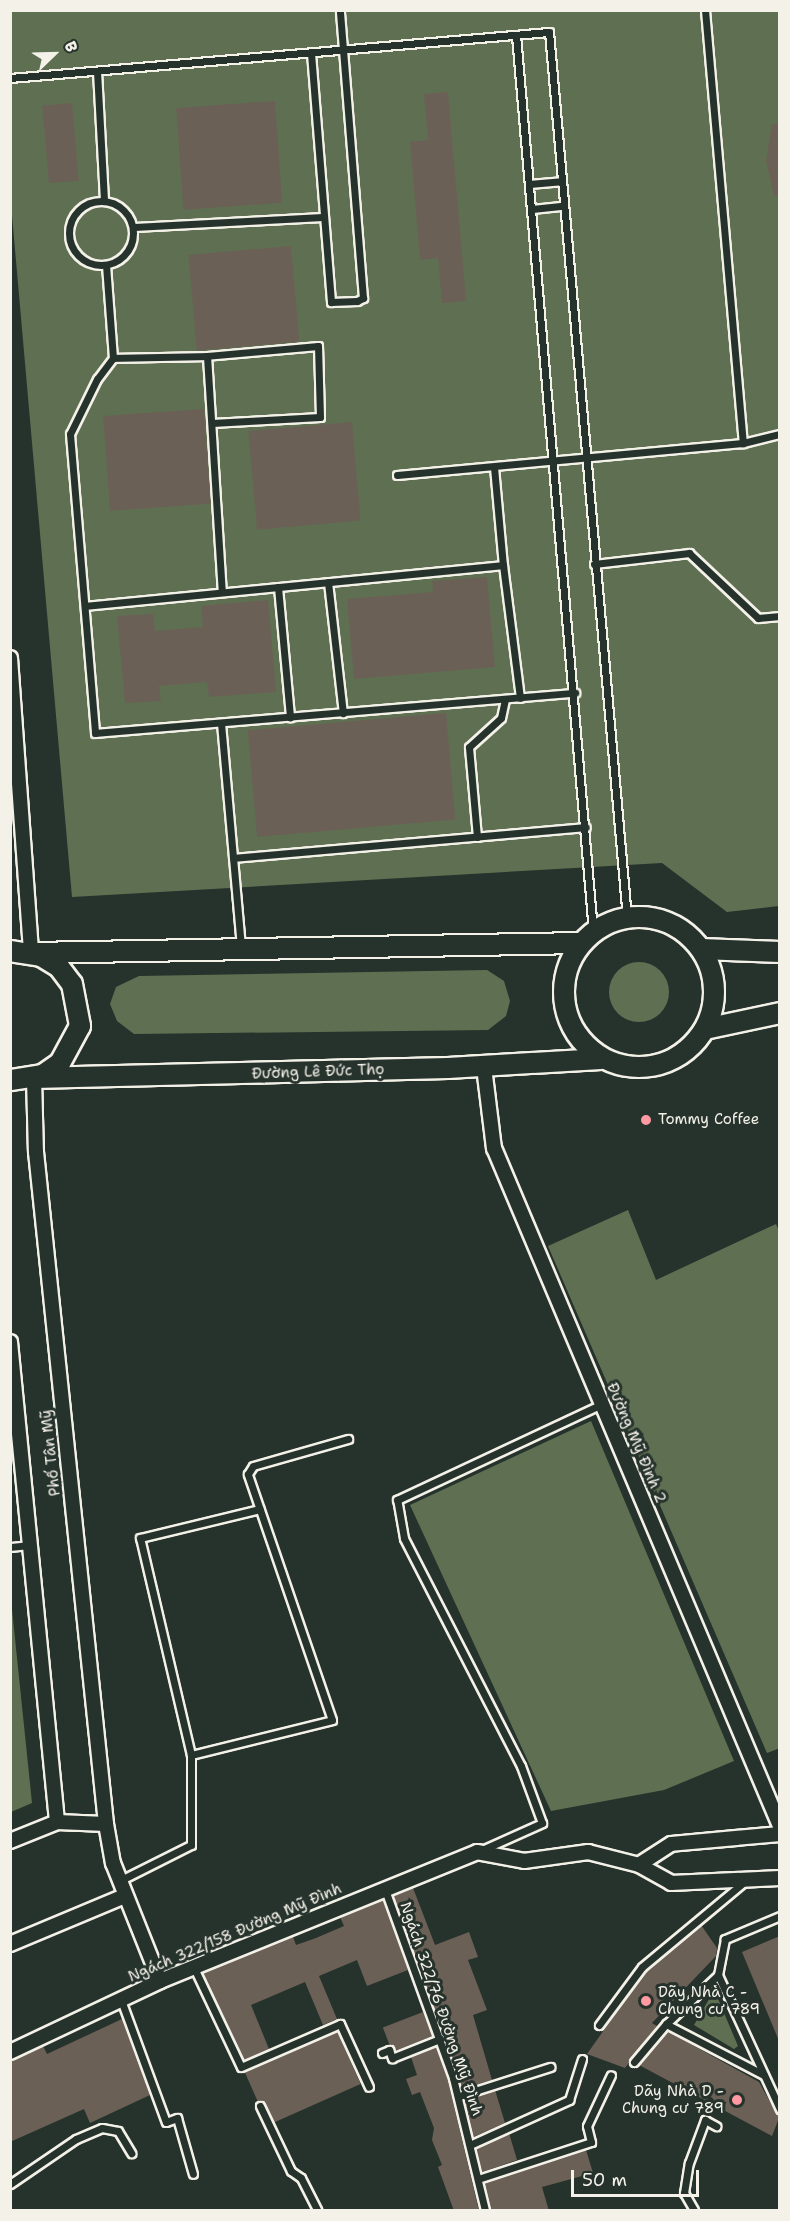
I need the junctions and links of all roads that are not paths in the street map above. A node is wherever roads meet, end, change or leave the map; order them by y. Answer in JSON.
{"nodes":[{"id":1,"x":340,"y":10,"type":"edge"},
{"id":2,"x":705,"y":10,"type":"edge"},
{"id":3,"x":516,"y":35,"type":"junction"},
{"id":4,"x":344,"y":50,"type":"junction"},
{"id":5,"x":311,"y":53,"type":"junction"},
{"id":6,"x":98,"y":71,"type":"junction"},
{"id":7,"x":10,"y":78,"type":"edge"},
{"id":8,"x":561,"y":181,"type":"junction"},
{"id":9,"x":529,"y":184,"type":"junction"},
{"id":10,"x":104,"y":201,"type":"junction"},
{"id":11,"x":563,"y":206,"type":"junction"},
{"id":12,"x":532,"y":209,"type":"junction"},
{"id":13,"x":324,"y":217,"type":"junction"},
{"id":14,"x":133,"y":228,"type":"junction"},
{"id":15,"x":106,"y":265,"type":"junction"},
{"id":16,"x":207,"y":356,"type":"junction"},
{"id":17,"x":113,"y":358,"type":"junction"},
{"id":18,"x":212,"y":423,"type":"junction"},
{"id":19,"x":780,"y":434,"type":"edge"},
{"id":20,"x":743,"y":443,"type":"junction"},
{"id":21,"x":584,"y":458,"type":"junction"},
{"id":22,"x":554,"y":461,"type":"junction"},
{"id":23,"x":494,"y":467,"type":"junction"},
{"id":24,"x":397,"y":475,"type":"dead end"},
{"id":25,"x":594,"y":564,"type":"junction"},
{"id":26,"x":503,"y":565,"type":"junction"},
{"id":27,"x":328,"y":582,"type":"junction"},
{"id":28,"x":278,"y":587,"type":"junction"},
{"id":29,"x":222,"y":592,"type":"junction"},
{"id":30,"x":85,"y":606,"type":"junction"},
{"id":31,"x":780,"y":616,"type":"edge"},
{"id":32,"x":10,"y":658,"type":"edge"},
{"id":33,"x":575,"y":693,"type":"junction"},
{"id":34,"x":520,"y":698,"type":"junction"},
{"id":35,"x":505,"y":699,"type":"junction"},
{"id":36,"x":343,"y":712,"type":"junction"},
{"id":37,"x":290,"y":717,"type":"junction"},
{"id":38,"x":221,"y":723,"type":"junction"},
{"id":39,"x":586,"y":826,"type":"junction"},
{"id":40,"x":477,"y":837,"type":"junction"},
{"id":41,"x":233,"y":858,"type":"junction"},
{"id":42,"x":627,"y":918,"type":"junction"},
{"id":43,"x":587,"y":937,"type":"junction"},
{"id":44,"x":700,"y":949,"type":"junction"},
{"id":45,"x":241,"y":950,"type":"junction"},
{"id":46,"x":10,"y":951,"type":"edge"},
{"id":47,"x":780,"y":952,"type":"edge"},
{"id":48,"x":31,"y":953,"type":"junction"},
{"id":49,"x":780,"y":1013,"type":"edge"},
{"id":50,"x":705,"y":1029,"type":"junction"},
{"id":51,"x":602,"y":1059,"type":"junction"},
{"id":52,"x":484,"y":1067,"type":"junction"},
{"id":53,"x":34,"y":1077,"type":"junction"},
{"id":54,"x":10,"y":1080,"type":"edge"},
{"id":55,"x":10,"y":1342,"type":"edge"},
{"id":56,"x":602,"y":1404,"type":"junction"},
{"id":57,"x":348,"y":1439,"type":"dead end"},
{"id":58,"x":260,"y":1509,"type":"junction"},
{"id":59,"x":29,"y":1545,"type":"junction"},
{"id":60,"x":10,"y":1547,"type":"edge"},
{"id":61,"x":191,"y":1755,"type":"junction"},
{"id":62,"x":57,"y":1822,"type":"junction"},
{"id":63,"x":106,"y":1824,"type":"junction"},
{"id":64,"x":780,"y":1826,"type":"edge"},
{"id":65,"x":780,"y":1834,"type":"edge"},
{"id":66,"x":10,"y":1841,"type":"edge"},
{"id":67,"x":477,"y":1852,"type":"junction"},
{"id":68,"x":639,"y":1866,"type":"junction"},
{"id":69,"x":780,"y":1878,"type":"edge"},
{"id":70,"x":123,"y":1879,"type":"junction"},
{"id":71,"x":746,"y":1880,"type":"junction"},
{"id":72,"x":384,"y":1887,"type":"junction"},
{"id":73,"x":125,"y":1896,"type":"junction"},
{"id":74,"x":780,"y":1916,"type":"edge"},
{"id":75,"x":10,"y":1944,"type":"edge"},
{"id":76,"x":195,"y":1970,"type":"junction"},
{"id":77,"x":718,"y":1975,"type":"junction"},
{"id":78,"x":160,"y":1981,"type":"junction"},
{"id":79,"x":121,"y":2000,"type":"junction"},
{"id":80,"x":666,"y":2024,"type":"junction"},
{"id":81,"x":599,"y":2025,"type":"dead end"},
{"id":82,"x":440,"y":2039,"type":"junction"},
{"id":83,"x":10,"y":2052,"type":"edge"},
{"id":84,"x":382,"y":2053,"type":"dead end"},
{"id":85,"x":582,"y":2059,"type":"dead end"},
{"id":86,"x":634,"y":2062,"type":"dead end"},
{"id":87,"x":550,"y":2067,"type":"dead end"},
{"id":88,"x":611,"y":2075,"type":"dead end"},
{"id":89,"x":764,"y":2075,"type":"junction"},
{"id":90,"x":369,"y":2087,"type":"dead end"},
{"id":91,"x":459,"y":2096,"type":"junction"},
{"id":92,"x":260,"y":2106,"type":"dead end"},
{"id":93,"x":780,"y":2109,"type":"edge"},
{"id":94,"x":716,"y":2126,"type":"dead end"},
{"id":95,"x":472,"y":2144,"type":"junction"},
{"id":96,"x":131,"y":2153,"type":"dead end"},
{"id":97,"x":193,"y":2174,"type":"dead end"},
{"id":98,"x":477,"y":2179,"type":"junction"},
{"id":99,"x":10,"y":2184,"type":"edge"},
{"id":100,"x":317,"y":2211,"type":"edge"},
{"id":101,"x":484,"y":2211,"type":"edge"},
{"id":102,"x":694,"y":2211,"type":"edge"}],
"edges":[{"from":1,"to":4,"type":"lane"},
{"from":2,"to":20,"type":"lane"},
{"from":3,"to":4,"type":"lane"},
{"from":3,"to":8,"type":"lane"},
{"from":3,"to":9,"type":"lane"},
{"from":4,"to":5,"type":"lane"},
{"from":4,"to":13,"type":"lane"},
{"from":5,"to":6,"type":"lane"},
{"from":5,"to":13,"type":"lane"},
{"from":6,"to":7,"type":"lane"},
{"from":6,"to":10,"type":"lane"},
{"from":8,"to":9,"type":"lane"},
{"from":8,"to":11,"type":"lane"},
{"from":9,"to":12,"type":"lane"},
{"from":10,"to":14,"type":"lane"},
{"from":10,"to":15,"type":"lane"},
{"from":11,"to":12,"type":"lane"},
{"from":11,"to":21,"type":"lane"},
{"from":12,"to":22,"type":"lane"},
{"from":13,"to":14,"type":"lane"},
{"from":14,"to":15,"type":"lane"},
{"from":15,"to":17,"type":"lane"},
{"from":16,"to":17,"type":"lane"},
{"from":16,"to":18,"type":"lane"},
{"from":16,"to":18,"type":"lane"},
{"from":17,"to":30,"type":"lane"},
{"from":18,"to":29,"type":"lane"},
{"from":19,"to":20,"type":"lane"},
{"from":20,"to":21,"type":"lane"},
{"from":21,"to":22,"type":"lane"},
{"from":21,"to":25,"type":"lane"},
{"from":22,"to":23,"type":"lane"},
{"from":22,"to":33,"type":"lane"},
{"from":23,"to":24,"type":"lane"},
{"from":23,"to":26,"type":"lane"},
{"from":25,"to":31,"type":"lane"},
{"from":25,"to":42,"type":"lane"},
{"from":26,"to":27,"type":"lane"},
{"from":26,"to":34,"type":"lane"},
{"from":27,"to":28,"type":"lane"},
{"from":27,"to":36,"type":"lane"},
{"from":28,"to":29,"type":"lane"},
{"from":28,"to":37,"type":"lane"},
{"from":29,"to":30,"type":"lane"},
{"from":30,"to":38,"type":"lane"},
{"from":32,"to":48,"type":"street"},
{"from":33,"to":34,"type":"lane"},
{"from":33,"to":39,"type":"lane"},
{"from":34,"to":35,"type":"lane"},
{"from":35,"to":36,"type":"lane"},
{"from":35,"to":40,"type":"lane"},
{"from":36,"to":37,"type":"lane"},
{"from":37,"to":38,"type":"lane"},
{"from":38,"to":41,"type":"lane"},
{"from":39,"to":40,"type":"lane"},
{"from":39,"to":43,"type":"lane"},
{"from":40,"to":41,"type":"lane"},
{"from":41,"to":45,"type":"lane"},
{"from":42,"to":43,"type":"main road"},
{"from":42,"to":44,"type":"main road"},
{"from":43,"to":45,"type":"main road"},
{"from":43,"to":51,"type":"main road"},
{"from":44,"to":47,"type":"main road"},
{"from":44,"to":50,"type":"main road"},
{"from":45,"to":48,"type":"main road"},
{"from":46,"to":48,"type":"main road"},
{"from":48,"to":53,"type":"main road"},
{"from":49,"to":50,"type":"main road"},
{"from":50,"to":51,"type":"main road"},
{"from":51,"to":52,"type":"main road","name":"Đường Lê Đức Thọ"},
{"from":52,"to":53,"type":"main road","name":"Đường Lê Đức Thọ"},
{"from":52,"to":56,"type":"street","name":"Đường Mỹ Đình 2"},
{"from":53,"to":54,"type":"main road","name":"Đường Lê Đức Thọ"},
{"from":53,"to":63,"type":"street","name":"Phố Tân Mỹ"},
{"from":55,"to":59,"type":"street","name":"Phố Tân Mỹ"},
{"from":56,"to":64,"type":"street","name":"Đường Mỹ Đình 2"},
{"from":56,"to":67,"type":"lane"},
{"from":57,"to":58,"type":"lane"},
{"from":58,"to":61,"type":"lane"},
{"from":58,"to":61,"type":"lane"},
{"from":59,"to":60,"type":"lane"},
{"from":59,"to":62,"type":"street","name":"Phố Tân Mỹ"},
{"from":61,"to":70,"type":"lane"},
{"from":62,"to":63,"type":"street"},
{"from":62,"to":66,"type":"street"},
{"from":63,"to":70,"type":"street","name":"Phố Tân Mỹ"},
{"from":65,"to":68,"type":"street"},
{"from":67,"to":68,"type":"street"},
{"from":67,"to":72,"type":"street","name":"Ngách 322/158 Đường Mỹ Đình"},
{"from":68,"to":71,"type":"street"},
{"from":69,"to":71,"type":"street"},
{"from":70,"to":73,"type":"street","name":"Phố Tân Mỹ"},
{"from":71,"to":81,"type":"lane"},
{"from":72,"to":76,"type":"street","name":"Ngách 322/158 Đường Mỹ Đình"},
{"from":72,"to":82,"type":"lane","name":"Ngách 322/76 Đường Mỹ Đình"},
{"from":73,"to":75,"type":"street"},
{"from":73,"to":78,"type":"street","name":"Phố Tân Mỹ"},
{"from":74,"to":77,"type":"lane"},
{"from":76,"to":78,"type":"street","name":"Ngách 322/158 Đường Mỹ Đình"},
{"from":76,"to":90,"type":"lane"},
{"from":77,"to":80,"type":"lane"},
{"from":77,"to":89,"type":"lane"},
{"from":78,"to":79,"type":"street","name":"Ngách 322/158 Đường Mỹ Đình"},
{"from":79,"to":83,"type":"street","name":"Ngách 322/158 Đường Mỹ Đình"},
{"from":79,"to":97,"type":"lane"},
{"from":80,"to":86,"type":"lane"},
{"from":80,"to":89,"type":"lane"},
{"from":82,"to":84,"type":"lane"},
{"from":82,"to":91,"type":"lane","name":"Ngách 322/76 Đường Mỹ Đình"},
{"from":85,"to":95,"type":"lane"},
{"from":87,"to":91,"type":"lane"},
{"from":88,"to":98,"type":"lane"},
{"from":89,"to":93,"type":"lane"},
{"from":91,"to":95,"type":"lane","name":"Ngách 322/76 Đường Mỹ Đình"},
{"from":92,"to":100,"type":"lane"},
{"from":94,"to":102,"type":"lane"},
{"from":95,"to":98,"type":"lane","name":"Ngách 322/76 Đường Mỹ Đình"},
{"from":96,"to":99,"type":"lane"},
{"from":98,"to":101,"type":"lane","name":"Ngách 322/76 Đường Mỹ Đình"}]}
